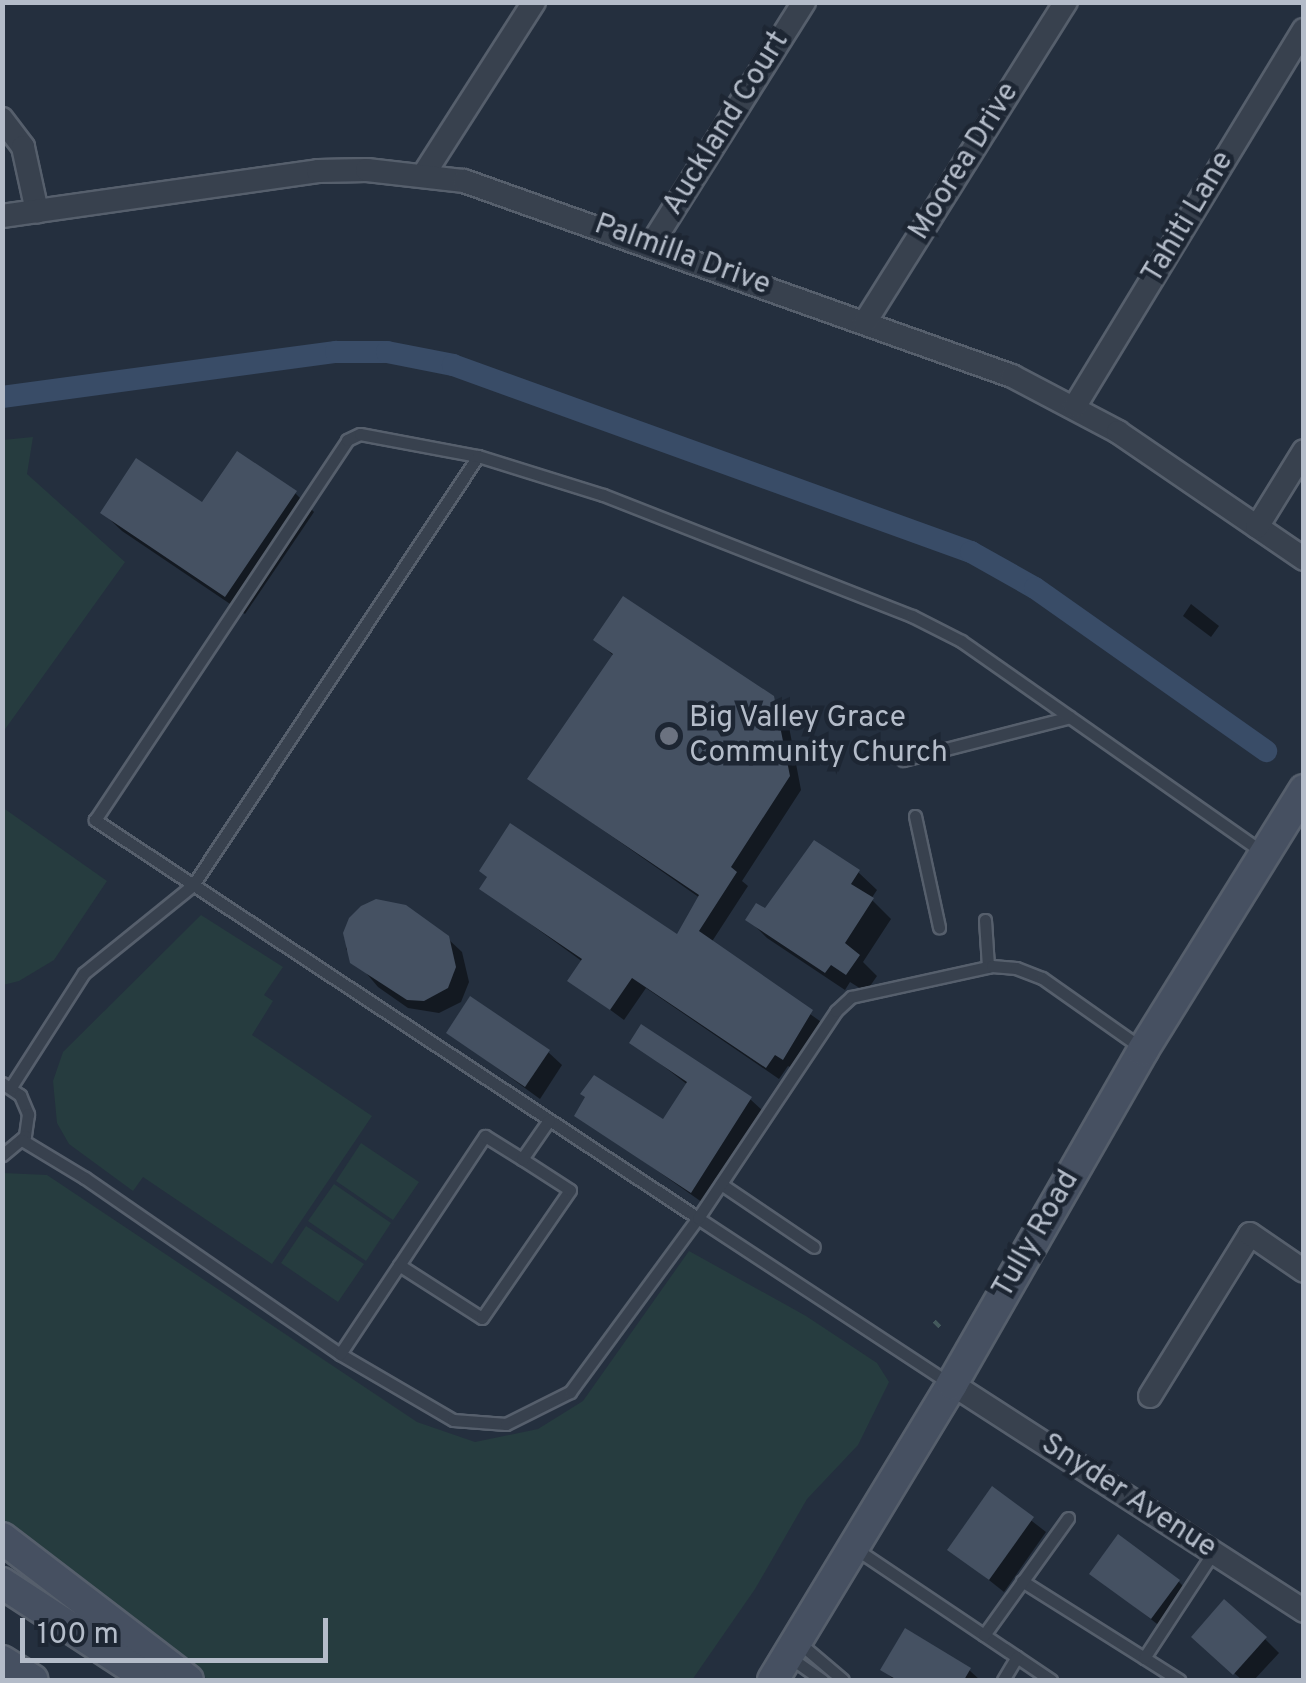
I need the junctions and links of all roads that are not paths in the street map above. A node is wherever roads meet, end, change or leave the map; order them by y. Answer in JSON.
{"nodes":[{"id":1,"x":534,"y":2,"type":"edge"},
{"id":2,"x":804,"y":2,"type":"edge"},
{"id":3,"x":1066,"y":2,"type":"edge"},
{"id":4,"x":1304,"y":30,"type":"edge"},
{"id":5,"x":2,"y":120,"type":"edge"},
{"id":6,"x":424,"y":174,"type":"junction"},
{"id":7,"x":37,"y":211,"type":"junction"},
{"id":8,"x":2,"y":216,"type":"edge"},
{"id":9,"x":651,"y":245,"type":"junction"},
{"id":10,"x":865,"y":322,"type":"junction"},
{"id":11,"x":1075,"y":406,"type":"junction"},
{"id":12,"x":1304,"y":451,"type":"edge"},
{"id":13,"x":478,"y":456,"type":"junction"},
{"id":14,"x":1257,"y":527,"type":"junction"},
{"id":15,"x":1304,"y":559,"type":"edge"},
{"id":16,"x":1070,"y":717,"type":"junction"},
{"id":17,"x":903,"y":760,"type":"dead end"},
{"id":18,"x":1298,"y":810,"type":"edge"},
{"id":19,"x":915,"y":816,"type":"dead end"},
{"id":20,"x":1264,"y":853,"type":"junction"},
{"id":21,"x":193,"y":884,"type":"junction"},
{"id":22,"x":984,"y":920,"type":"dead end"},
{"id":23,"x":939,"y":927,"type":"dead end"},
{"id":24,"x":988,"y":967,"type":"junction"},
{"id":25,"x":1144,"y":1050,"type":"junction"},
{"id":26,"x":7,"y":1085,"type":"edge"},
{"id":27,"x":549,"y":1120,"type":"junction"},
{"id":28,"x":22,"y":1140,"type":"junction"},
{"id":29,"x":2,"y":1155,"type":"edge"},
{"id":30,"x":522,"y":1159,"type":"junction"},
{"id":31,"x":721,"y":1184,"type":"junction"},
{"id":32,"x":698,"y":1218,"type":"junction"},
{"id":33,"x":814,"y":1246,"type":"dead end"},
{"id":34,"x":399,"y":1265,"type":"junction"},
{"id":35,"x":1304,"y":1271,"type":"edge"},
{"id":36,"x":340,"y":1354,"type":"junction"},
{"id":37,"x":952,"y":1384,"type":"junction"},
{"id":38,"x":1150,"y":1396,"type":"dead end"},
{"id":39,"x":1068,"y":1518,"type":"dead end"},
{"id":40,"x":2,"y":1538,"type":"edge"},
{"id":41,"x":854,"y":1548,"type":"junction"},
{"id":42,"x":1214,"y":1552,"type":"junction"},
{"id":43,"x":1022,"y":1581,"type":"junction"},
{"id":44,"x":2,"y":1583,"type":"edge"},
{"id":45,"x":1302,"y":1606,"type":"edge"},
{"id":46,"x":984,"y":1635,"type":"junction"},
{"id":47,"x":1017,"y":1658,"type":"junction"},
{"id":48,"x":1144,"y":1658,"type":"junction"},
{"id":49,"x":786,"y":1659,"type":"edge"},
{"id":50,"x":2,"y":1661,"type":"edge"},
{"id":51,"x":32,"y":1680,"type":"edge"},
{"id":52,"x":150,"y":1680,"type":"edge"},
{"id":53,"x":188,"y":1680,"type":"edge"},
{"id":54,"x":822,"y":1680,"type":"edge"},
{"id":55,"x":843,"y":1680,"type":"edge"},
{"id":56,"x":1003,"y":1680,"type":"edge"},
{"id":57,"x":1052,"y":1680,"type":"edge"},
{"id":58,"x":1179,"y":1680,"type":"edge"}],
"edges":[{"from":1,"to":6,"type":"street"},
{"from":2,"to":9,"type":"street","name":"Auckland Court"},
{"from":3,"to":10,"type":"street","name":"Moorea Drive"},
{"from":4,"to":11,"type":"street","name":"Tahiti Lane"},
{"from":5,"to":7,"type":"street"},
{"from":6,"to":7,"type":"street","name":"Palmilla Drive"},
{"from":6,"to":9,"type":"street","name":"Palmilla Drive"},
{"from":7,"to":8,"type":"street","name":"Palmilla Drive"},
{"from":9,"to":10,"type":"street","name":"Palmilla Drive"},
{"from":10,"to":11,"type":"street","name":"Palmilla Drive"},
{"from":11,"to":14,"type":"street","name":"Palmilla Drive"},
{"from":12,"to":14,"type":"street"},
{"from":13,"to":16,"type":"lane"},
{"from":13,"to":21,"type":"lane"},
{"from":13,"to":21,"type":"lane"},
{"from":14,"to":15,"type":"street","name":"Palmilla Drive"},
{"from":16,"to":17,"type":"lane"},
{"from":16,"to":20,"type":"lane"},
{"from":18,"to":20,"type":"main road","name":"Tully Road"},
{"from":19,"to":23,"type":"lane"},
{"from":20,"to":25,"type":"main road","name":"Tully Road"},
{"from":21,"to":26,"type":"lane"},
{"from":21,"to":27,"type":"lane"},
{"from":22,"to":24,"type":"lane"},
{"from":24,"to":25,"type":"lane"},
{"from":24,"to":31,"type":"lane"},
{"from":25,"to":37,"type":"main road","name":"Tully Road"},
{"from":26,"to":28,"type":"lane"},
{"from":27,"to":30,"type":"lane"},
{"from":27,"to":32,"type":"lane"},
{"from":28,"to":29,"type":"lane"},
{"from":28,"to":36,"type":"lane"},
{"from":30,"to":34,"type":"lane"},
{"from":30,"to":34,"type":"lane"},
{"from":31,"to":32,"type":"lane"},
{"from":31,"to":33,"type":"lane"},
{"from":32,"to":36,"type":"lane"},
{"from":32,"to":37,"type":"lane"},
{"from":34,"to":36,"type":"lane"},
{"from":35,"to":38,"type":"street"},
{"from":37,"to":41,"type":"main road","name":"Tully Road"},
{"from":37,"to":42,"type":"street","name":"Snyder Avenue"},
{"from":39,"to":43,"type":"lane"},
{"from":40,"to":53,"type":"main road"},
{"from":41,"to":46,"type":"lane"},
{"from":41,"to":49,"type":"main road","name":"Tully Road"},
{"from":42,"to":45,"type":"street","name":"Snyder Avenue"},
{"from":42,"to":48,"type":"lane"},
{"from":43,"to":46,"type":"lane"},
{"from":43,"to":48,"type":"lane"},
{"from":44,"to":52,"type":"main road"},
{"from":46,"to":47,"type":"lane"},
{"from":47,"to":56,"type":"lane"},
{"from":47,"to":57,"type":"lane"},
{"from":48,"to":58,"type":"lane"},
{"from":49,"to":54,"type":"lane"},
{"from":49,"to":55,"type":"lane"},
{"from":50,"to":51,"type":"main road"}]}
